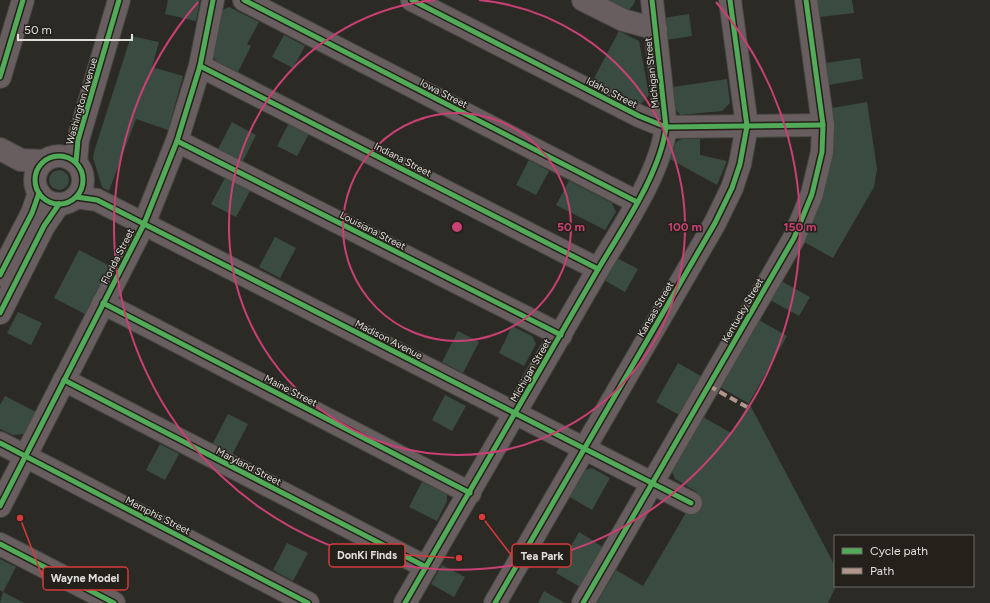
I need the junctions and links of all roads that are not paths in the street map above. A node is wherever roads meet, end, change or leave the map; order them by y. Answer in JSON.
{"nodes":[{"id":1,"x":23,"y":0,"type":"edge"},
{"id":2,"x":119,"y":0,"type":"edge"},
{"id":3,"x":213,"y":0,"type":"edge"},
{"id":4,"x":244,"y":0,"type":"edge"},
{"id":5,"x":412,"y":0,"type":"edge"},
{"id":6,"x":583,"y":0,"type":"edge"},
{"id":7,"x":652,"y":0,"type":"edge"},
{"id":8,"x":730,"y":0,"type":"edge"},
{"id":9,"x":806,"y":0,"type":"edge"},
{"id":10,"x":656,"y":28,"type":"junction"},
{"id":11,"x":3,"y":55,"type":"edge"},
{"id":12,"x":200,"y":66,"type":"junction"},
{"id":13,"x":0,"y":77,"type":"edge"},
{"id":14,"x":823,"y":125,"type":"junction"},
{"id":15,"x":747,"y":126,"type":"junction"},
{"id":16,"x":666,"y":127,"type":"junction"},
{"id":17,"x":177,"y":141,"type":"junction"},
{"id":18,"x":0,"y":150,"type":"edge"},
{"id":19,"x":51,"y":170,"type":"junction"},
{"id":20,"x":79,"y":196,"type":"junction"},
{"id":21,"x":637,"y":202,"type":"junction"},
{"id":22,"x":144,"y":224,"type":"junction"},
{"id":23,"x":598,"y":269,"type":"junction"},
{"id":24,"x":0,"y":275,"type":"edge"},
{"id":25,"x":103,"y":303,"type":"junction"},
{"id":26,"x":0,"y":313,"type":"edge"},
{"id":27,"x":560,"y":335,"type":"junction"},
{"id":28,"x":64,"y":380,"type":"junction"},
{"id":29,"x":516,"y":414,"type":"junction"},
{"id":30,"x":0,"y":443,"type":"edge"},
{"id":31,"x":584,"y":449,"type":"junction"},
{"id":32,"x":25,"y":456,"type":"junction"},
{"id":33,"x":653,"y":484,"type":"junction"},
{"id":34,"x":470,"y":493,"type":"junction"},
{"id":35,"x":691,"y":503,"type":"dead end"},
{"id":36,"x":0,"y":506,"type":"edge"},
{"id":37,"x":0,"y":544,"type":"edge"},
{"id":38,"x":426,"y":567,"type":"junction"},
{"id":39,"x":114,"y":603,"type":"edge"},
{"id":40,"x":308,"y":603,"type":"edge"},
{"id":41,"x":405,"y":603,"type":"edge"},
{"id":42,"x":496,"y":603,"type":"edge"},
{"id":43,"x":583,"y":603,"type":"edge"}],
"edges":[{"from":1,"to":11,"type":"street"},
{"from":2,"to":19,"type":"street","name":"Washington Avenue"},
{"from":3,"to":12,"type":"street","name":"Florida Street"},
{"from":4,"to":21,"type":"street","name":"Iowa Street"},
{"from":5,"to":16,"type":"street","name":"Idaho Street"},
{"from":6,"to":10,"type":"street"},
{"from":7,"to":10,"type":"street","name":"Michigan Street"},
{"from":8,"to":15,"type":"street","name":"Kansas Street"},
{"from":9,"to":14,"type":"street","name":"Kentucky Street"},
{"from":10,"to":16,"type":"street","name":"Michigan Street"},
{"from":11,"to":13,"type":"street"},
{"from":12,"to":17,"type":"street","name":"Florida Street"},
{"from":12,"to":23,"type":"street","name":"Indiana Street"},
{"from":14,"to":15,"type":"street","name":"Idaho Street"},
{"from":14,"to":33,"type":"street","name":"Kentucky Street"},
{"from":15,"to":16,"type":"street","name":"Idaho Street"},
{"from":15,"to":31,"type":"street","name":"Kansas Street"},
{"from":16,"to":21,"type":"street","name":"Michigan Street"},
{"from":17,"to":22,"type":"street","name":"Florida Street"},
{"from":17,"to":27,"type":"street","name":"Louisiana Street"},
{"from":18,"to":19,"type":"street"},
{"from":19,"to":20,"type":"street"},
{"from":19,"to":20,"type":"street","name":"Madison Avenue"},
{"from":19,"to":24,"type":"street","name":"Washington Avenue"},
{"from":20,"to":22,"type":"street","name":"Madison Avenue"},
{"from":20,"to":26,"type":"street"},
{"from":21,"to":23,"type":"street","name":"Michigan Street"},
{"from":22,"to":25,"type":"street","name":"Florida Street"},
{"from":22,"to":29,"type":"street","name":"Madison Avenue"},
{"from":23,"to":27,"type":"street","name":"Michigan Street"},
{"from":25,"to":28,"type":"street","name":"Florida Street"},
{"from":25,"to":34,"type":"street","name":"Maine Street"},
{"from":27,"to":29,"type":"street","name":"Michigan Street"},
{"from":28,"to":32,"type":"street","name":"Florida Street"},
{"from":28,"to":38,"type":"street","name":"Maryland Street"},
{"from":29,"to":31,"type":"street","name":"Madison Avenue"},
{"from":29,"to":34,"type":"street","name":"Michigan Street"},
{"from":30,"to":32,"type":"street","name":"Memphis Street"},
{"from":31,"to":33,"type":"street","name":"Madison Avenue"},
{"from":31,"to":42,"type":"street","name":"Kansas Street"},
{"from":32,"to":36,"type":"street","name":"Florida Street"},
{"from":32,"to":40,"type":"street","name":"Memphis Street"},
{"from":33,"to":35,"type":"street","name":"Madison Avenue"},
{"from":33,"to":43,"type":"street","name":"Kentucky Street"},
{"from":34,"to":38,"type":"street","name":"Michigan Street"},
{"from":37,"to":39,"type":"street"},
{"from":38,"to":41,"type":"street","name":"Michigan Street"}]}
